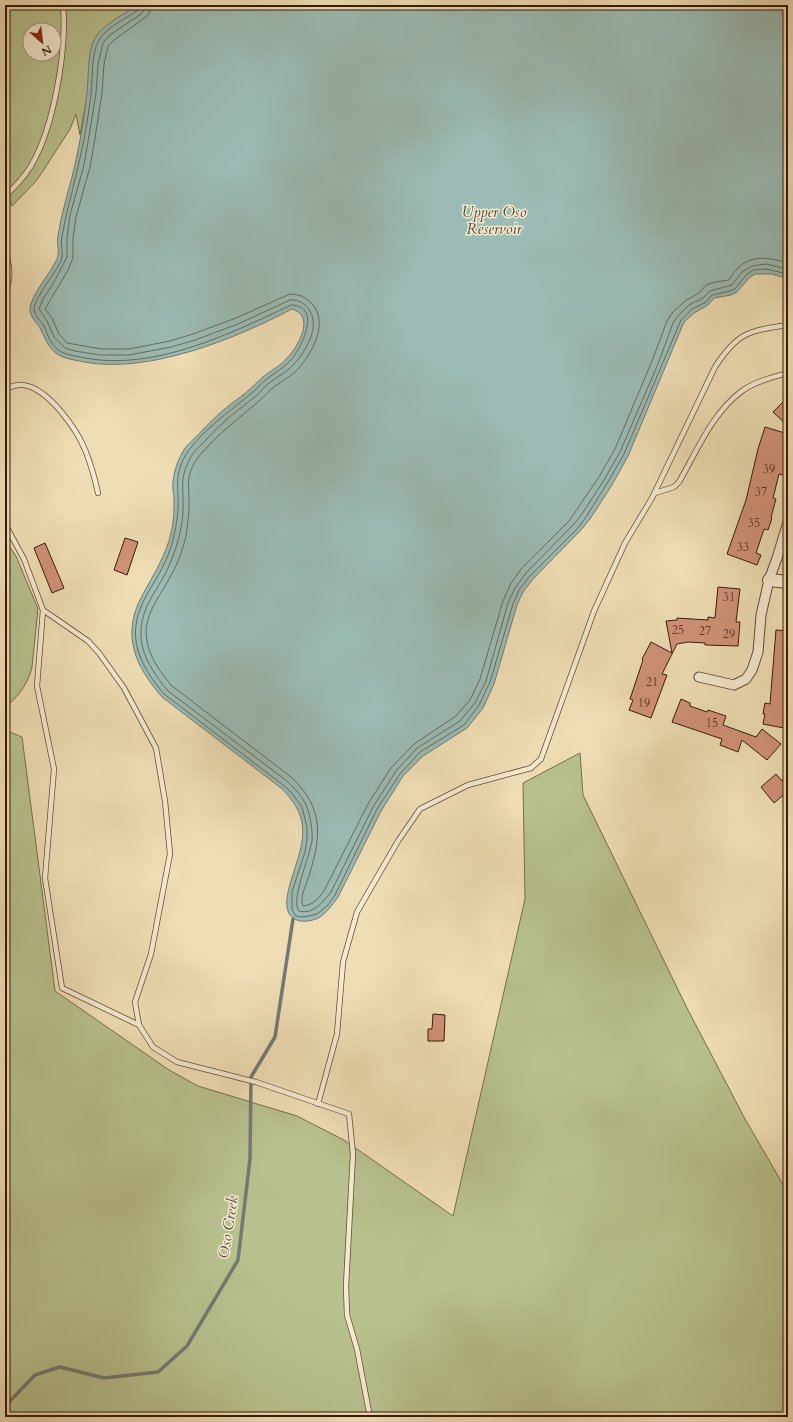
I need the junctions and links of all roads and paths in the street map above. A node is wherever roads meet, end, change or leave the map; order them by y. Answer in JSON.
{"nodes":[{"id":1,"x":63,"y":5,"type":"edge"},
{"id":2,"x":5,"y":196,"type":"edge"},
{"id":3,"x":5,"y":248,"type":"edge"},
{"id":4,"x":5,"y":290,"type":"edge"},
{"id":5,"x":788,"y":325,"type":"edge"},
{"id":6,"x":788,"y":373,"type":"edge"},
{"id":7,"x":5,"y":389,"type":"edge"},
{"id":8,"x":98,"y":493,"type":"dead end"},
{"id":9,"x":655,"y":493,"type":"junction"},
{"id":10,"x":788,"y":522,"type":"edge"},
{"id":11,"x":5,"y":524,"type":"edge"},
{"id":12,"x":769,"y":580,"type":"junction"},
{"id":13,"x":788,"y":582,"type":"edge"},
{"id":14,"x":43,"y":610,"type":"junction"},
{"id":15,"x":699,"y":678,"type":"dead end"},
{"id":16,"x":139,"y":1025,"type":"junction"},
{"id":17,"x":318,"y":1104,"type":"junction"},
{"id":18,"x":370,"y":1417,"type":"edge"}],
"edges":[{"from":1,"to":2,"type":"lane"},
{"from":3,"to":4,"type":"lane"},
{"from":5,"to":9,"type":"lane"},
{"from":6,"to":9,"type":"lane"},
{"from":7,"to":8,"type":"lane"},
{"from":9,"to":17,"type":"lane"},
{"from":10,"to":12,"type":"street"},
{"from":11,"to":14,"type":"lane"},
{"from":12,"to":13,"type":"street"},
{"from":12,"to":15,"type":"street"},
{"from":14,"to":16,"type":"lane"},
{"from":14,"to":16,"type":"lane"},
{"from":16,"to":17,"type":"lane"},
{"from":17,"to":18,"type":"lane"}]}
